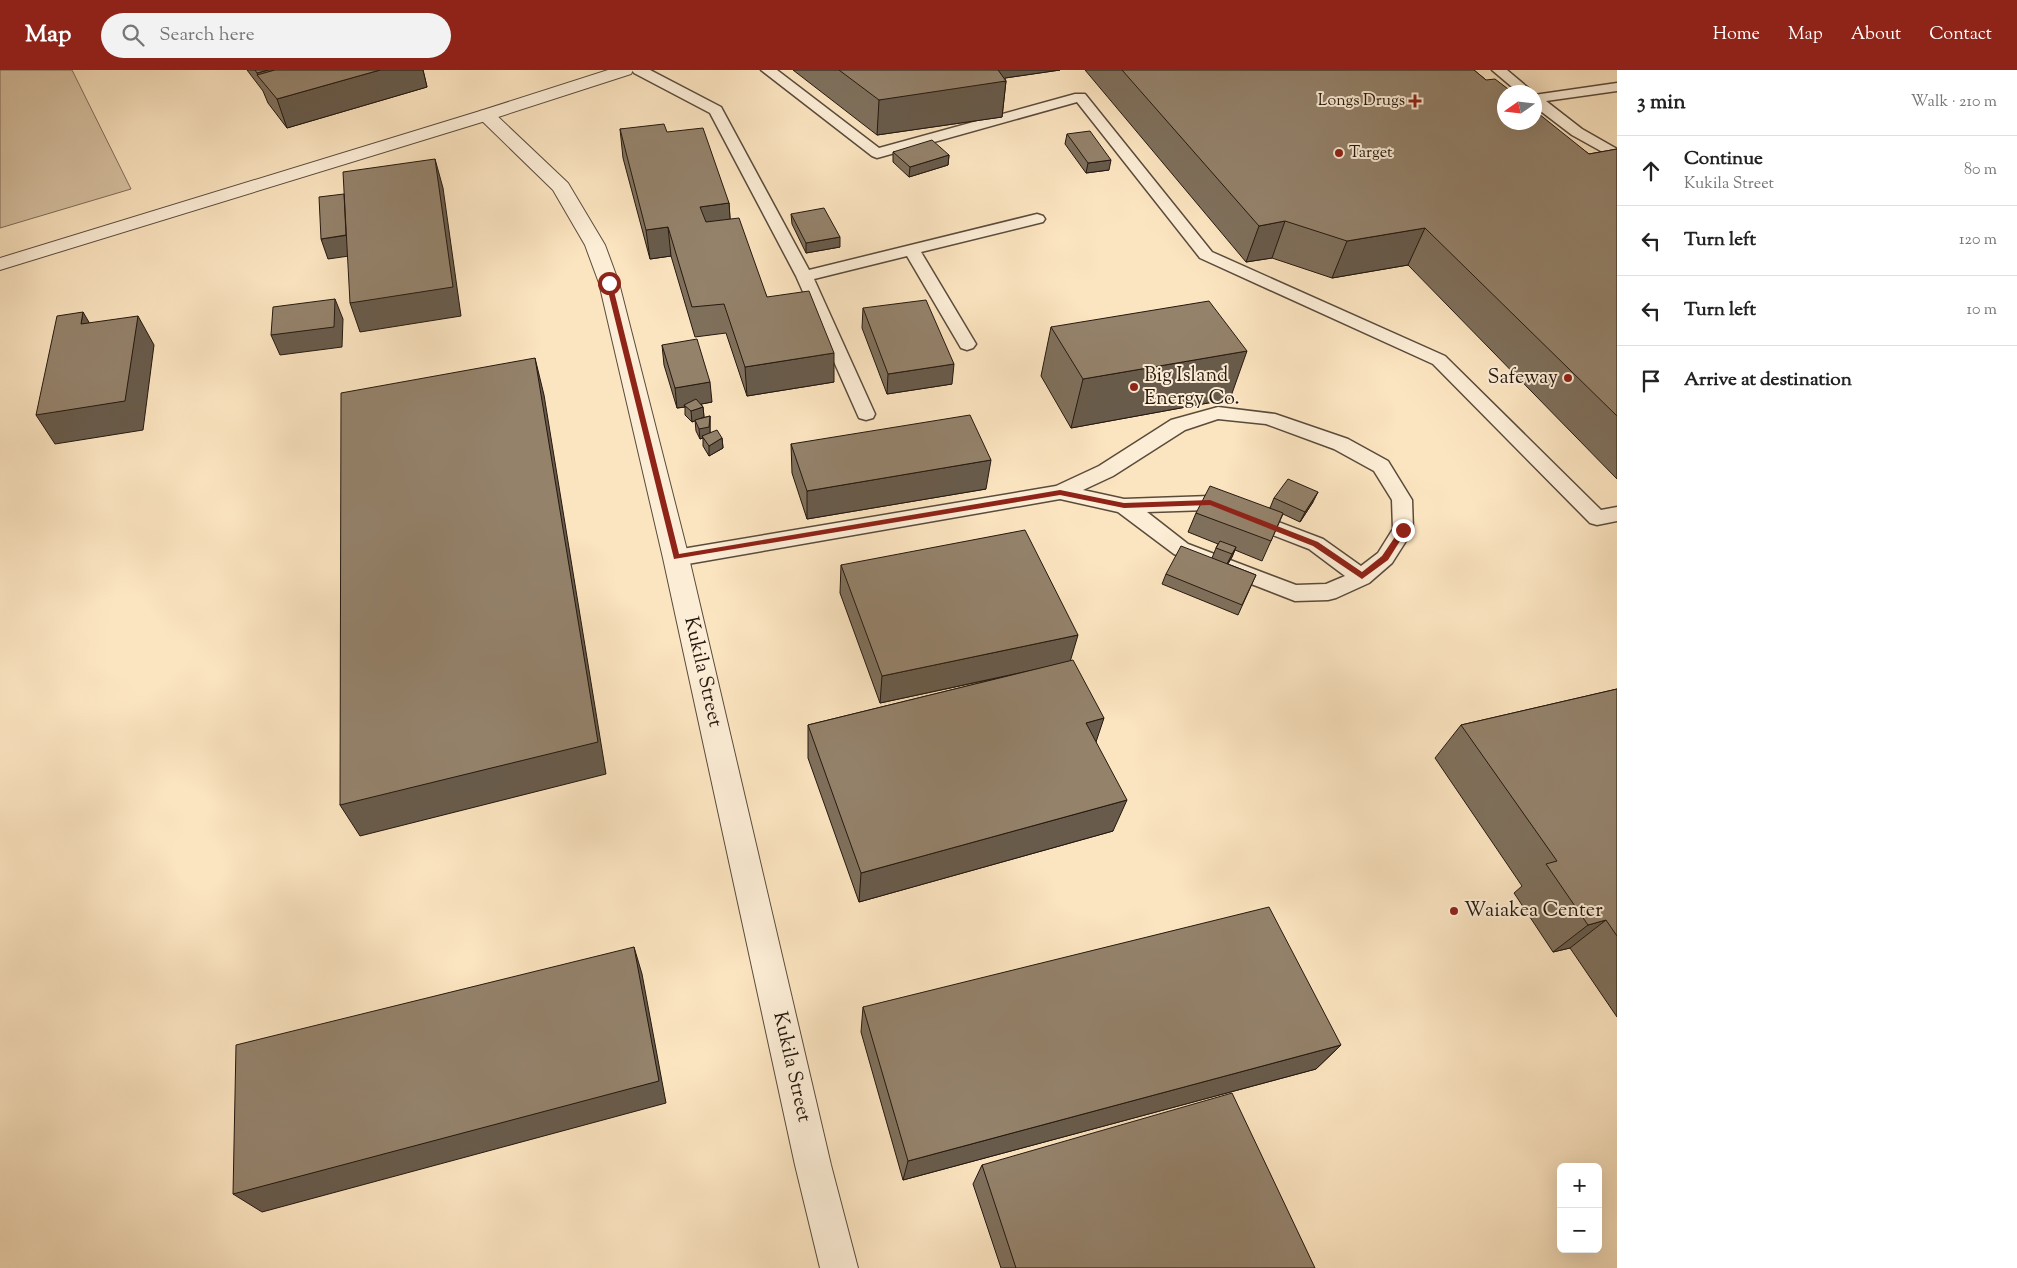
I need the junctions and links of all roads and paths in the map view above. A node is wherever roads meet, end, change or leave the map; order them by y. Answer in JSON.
{"nodes":[{"id":1,"x":625,"y":70,"type":"edge"},
{"id":2,"x":639,"y":70,"type":"edge"},
{"id":3,"x":768,"y":70,"type":"edge"},
{"id":4,"x":1499,"y":70,"type":"edge"},
{"id":5,"x":1517,"y":85,"type":"edge"},
{"id":6,"x":1617,"y":87,"type":"edge"},
{"id":7,"x":1542,"y":98,"type":"edge"},
{"id":8,"x":1542,"y":105,"type":"edge"},
{"id":9,"x":486,"y":115,"type":"junction"},
{"id":10,"x":1617,"y":155,"type":"edge"},
{"id":11,"x":1037,"y":218,"type":"dead end"},
{"id":12,"x":911,"y":250,"type":"junction"},
{"id":13,"x":0,"y":264,"type":"edge"},
{"id":14,"x":804,"y":276,"type":"junction"},
{"id":15,"x":966,"y":344,"type":"dead end"},
{"id":16,"x":866,"y":414,"type":"dead end"},
{"id":17,"x":1060,"y":492,"type":"junction"},
{"id":18,"x":1124,"y":506,"type":"junction"},
{"id":19,"x":1617,"y":514,"type":"edge"},
{"id":20,"x":676,"y":558,"type":"junction"},
{"id":21,"x":1362,"y":576,"type":"junction"},
{"id":22,"x":839,"y":1268,"type":"edge"}],
"edges":[{"from":1,"to":9,"type":"street"},
{"from":2,"to":14,"type":"lane"},
{"from":3,"to":19,"type":"lane"},
{"from":4,"to":5,"type":"lane"},
{"from":6,"to":7,"type":"lane"},
{"from":8,"to":10,"type":"lane"},
{"from":9,"to":13,"type":"street"},
{"from":9,"to":20,"type":"street","name":"Kukila Street"},
{"from":11,"to":12,"type":"lane"},
{"from":12,"to":14,"type":"lane"},
{"from":12,"to":15,"type":"lane"},
{"from":14,"to":16,"type":"lane"},
{"from":17,"to":18,"type":"lane"},
{"from":17,"to":20,"type":"lane"},
{"from":17,"to":21,"type":"lane"},
{"from":18,"to":21,"type":"lane"},
{"from":18,"to":21,"type":"lane"},
{"from":20,"to":22,"type":"street","name":"Kukila Street"}]}
